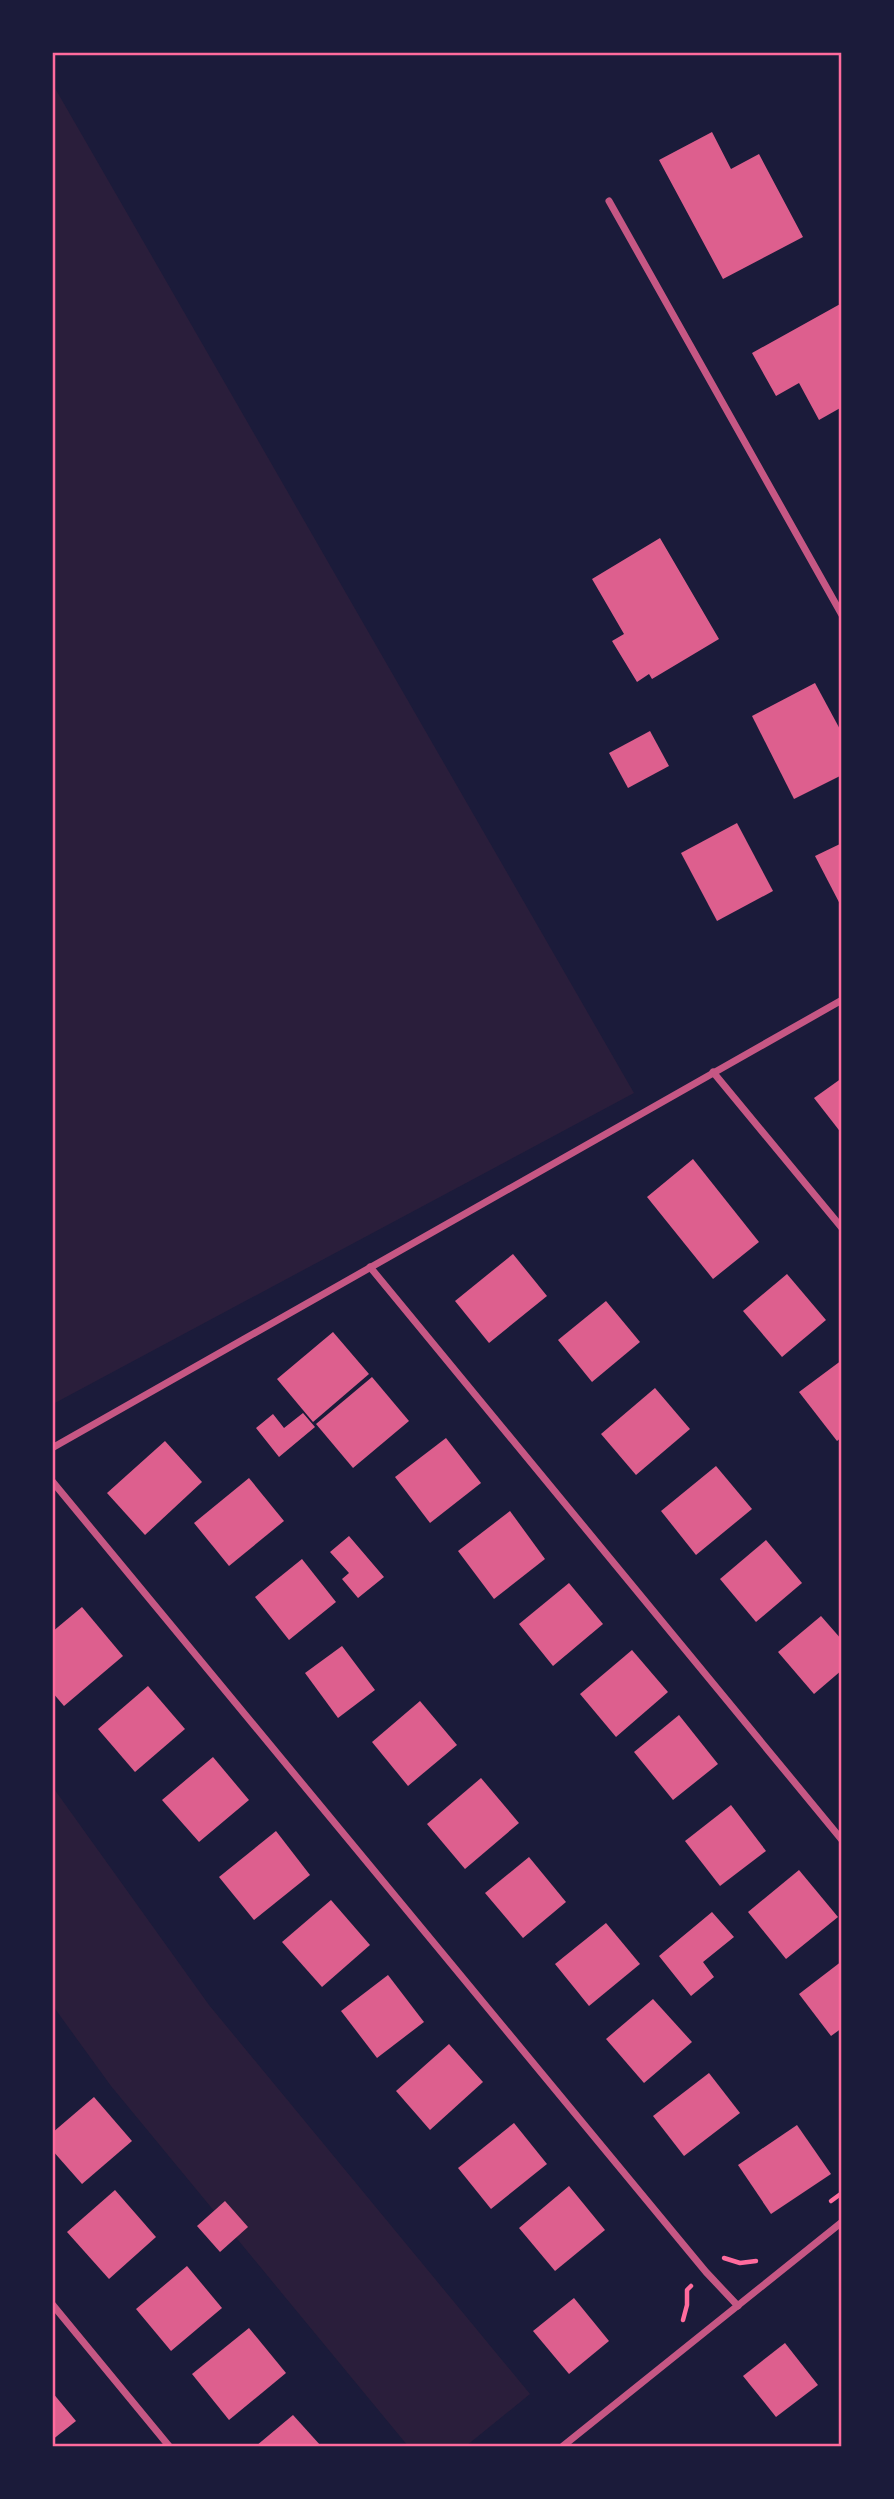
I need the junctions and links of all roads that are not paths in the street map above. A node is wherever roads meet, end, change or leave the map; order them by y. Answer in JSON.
{"nodes":[{"id":1,"x":609,"y":201,"type":"dead end"},
{"id":2,"x":842,"y":615,"type":"edge"},
{"id":3,"x":842,"y":1000,"type":"edge"},
{"id":4,"x":713,"y":1072,"type":"junction"},
{"id":5,"x":842,"y":1228,"type":"edge"},
{"id":6,"x":370,"y":1267,"type":"junction"},
{"id":7,"x":52,"y":1448,"type":"edge"},
{"id":8,"x":52,"y":1481,"type":"edge"},
{"id":9,"x":842,"y":1840,"type":"edge"},
{"id":10,"x":842,"y":2222,"type":"edge"},
{"id":11,"x":52,"y":2304,"type":"edge"},
{"id":12,"x":738,"y":2306,"type":"junction"},
{"id":13,"x":169,"y":2446,"type":"edge"},
{"id":14,"x":563,"y":2446,"type":"edge"}],
"edges":[{"from":1,"to":2,"type":"street"},
{"from":3,"to":4,"type":"street"},
{"from":4,"to":5,"type":"street"},
{"from":4,"to":6,"type":"street"},
{"from":6,"to":7,"type":"street"},
{"from":6,"to":9,"type":"street"},
{"from":8,"to":12,"type":"street"},
{"from":10,"to":12,"type":"street"},
{"from":11,"to":13,"type":"street"},
{"from":12,"to":14,"type":"street"}]}
